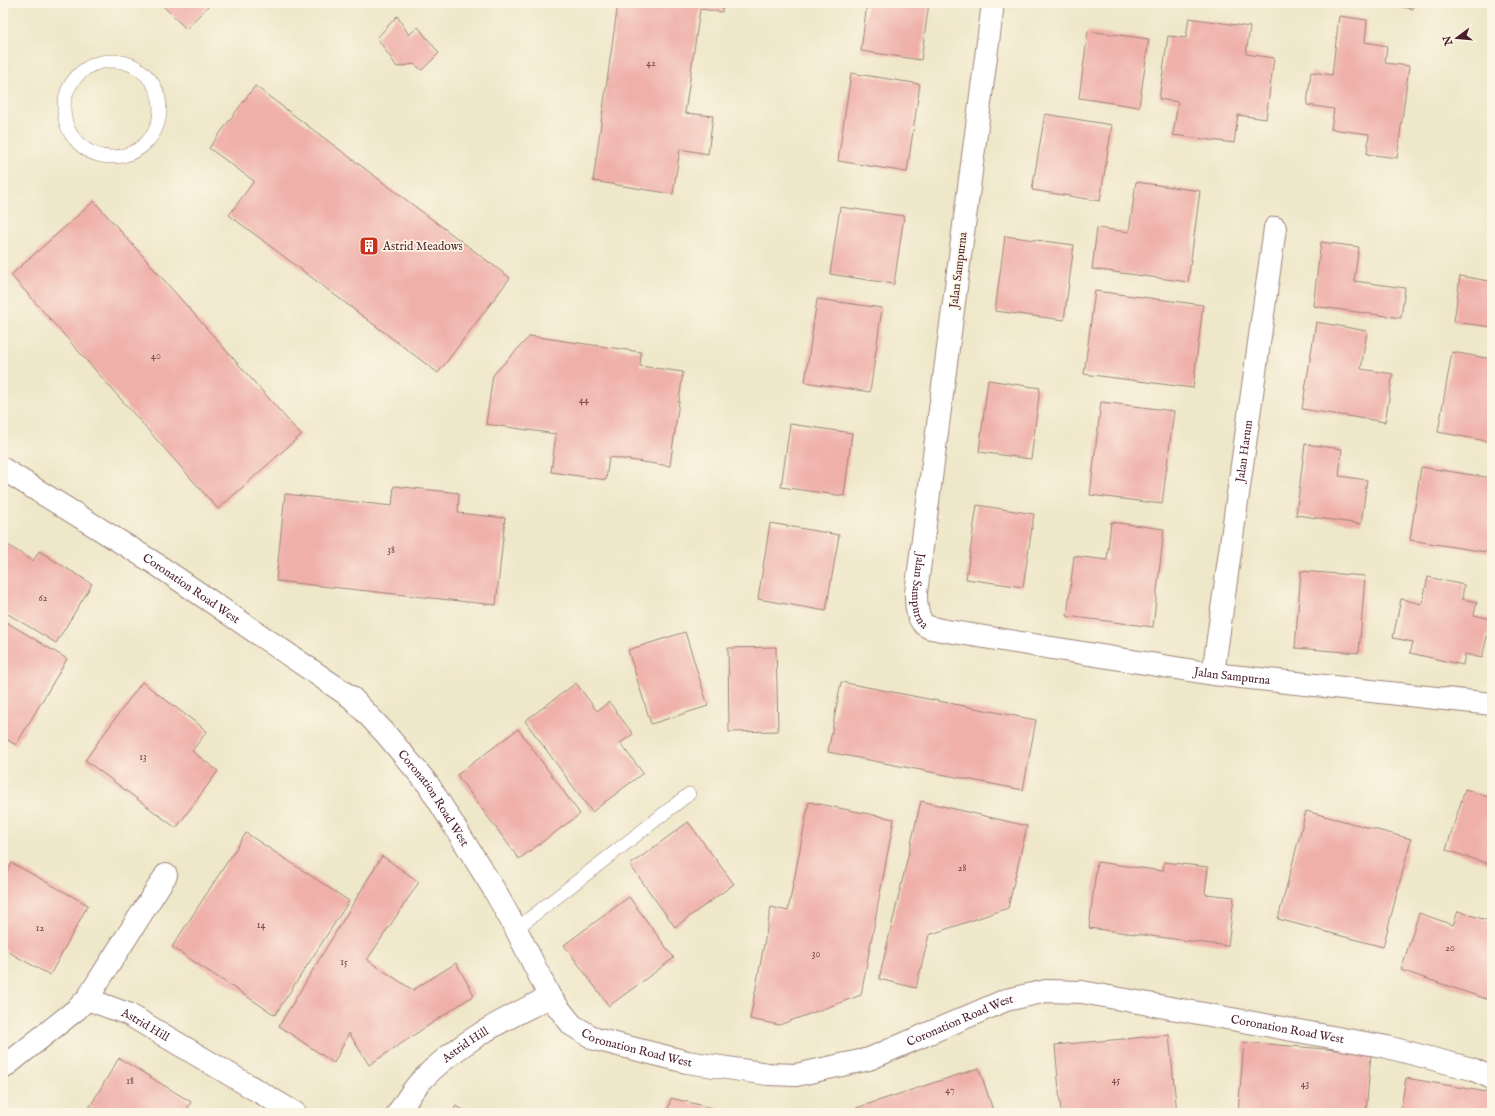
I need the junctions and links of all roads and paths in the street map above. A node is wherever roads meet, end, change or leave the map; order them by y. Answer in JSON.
{"nodes":[{"id":1,"x":992,"y":12,"type":"dead end"},
{"id":2,"x":70,"y":133,"type":"joint"},
{"id":3,"x":1275,"y":228,"type":"dead end"},
{"id":4,"x":3,"y":470,"type":"edge"},
{"id":5,"x":1213,"y":674,"type":"junction"},
{"id":6,"x":1492,"y":704,"type":"edge"},
{"id":7,"x":689,"y":794,"type":"dead end"},
{"id":8,"x":166,"y":874,"type":"dead end"},
{"id":9,"x":516,"y":929,"type":"junction"},
{"id":10,"x":550,"y":997,"type":"junction"},
{"id":11,"x":87,"y":999,"type":"junction"},
{"id":12,"x":3,"y":1068,"type":"edge"},
{"id":13,"x":1492,"y":1078,"type":"edge"},
{"id":14,"x":295,"y":1113,"type":"edge"},
{"id":15,"x":398,"y":1113,"type":"edge"}],
"edges":[{"from":1,"to":5,"type":"street","name":"Jalan Sampurna"},
{"from":2,"to":2,"type":"lane"},
{"from":3,"to":5,"type":"street","name":"Jalan Harum"},
{"from":4,"to":9,"type":"street","name":"Coronation Road West"},
{"from":5,"to":6,"type":"street","name":"Jalan Sampurna"},
{"from":7,"to":9,"type":"lane"},
{"from":8,"to":11,"type":"street"},
{"from":9,"to":10,"type":"street","name":"Coronation Road West"},
{"from":10,"to":13,"type":"street","name":"Coronation Road West"},
{"from":10,"to":15,"type":"street","name":"Astrid Hill"},
{"from":11,"to":12,"type":"street"},
{"from":11,"to":14,"type":"street","name":"Astrid Hill"}]}
